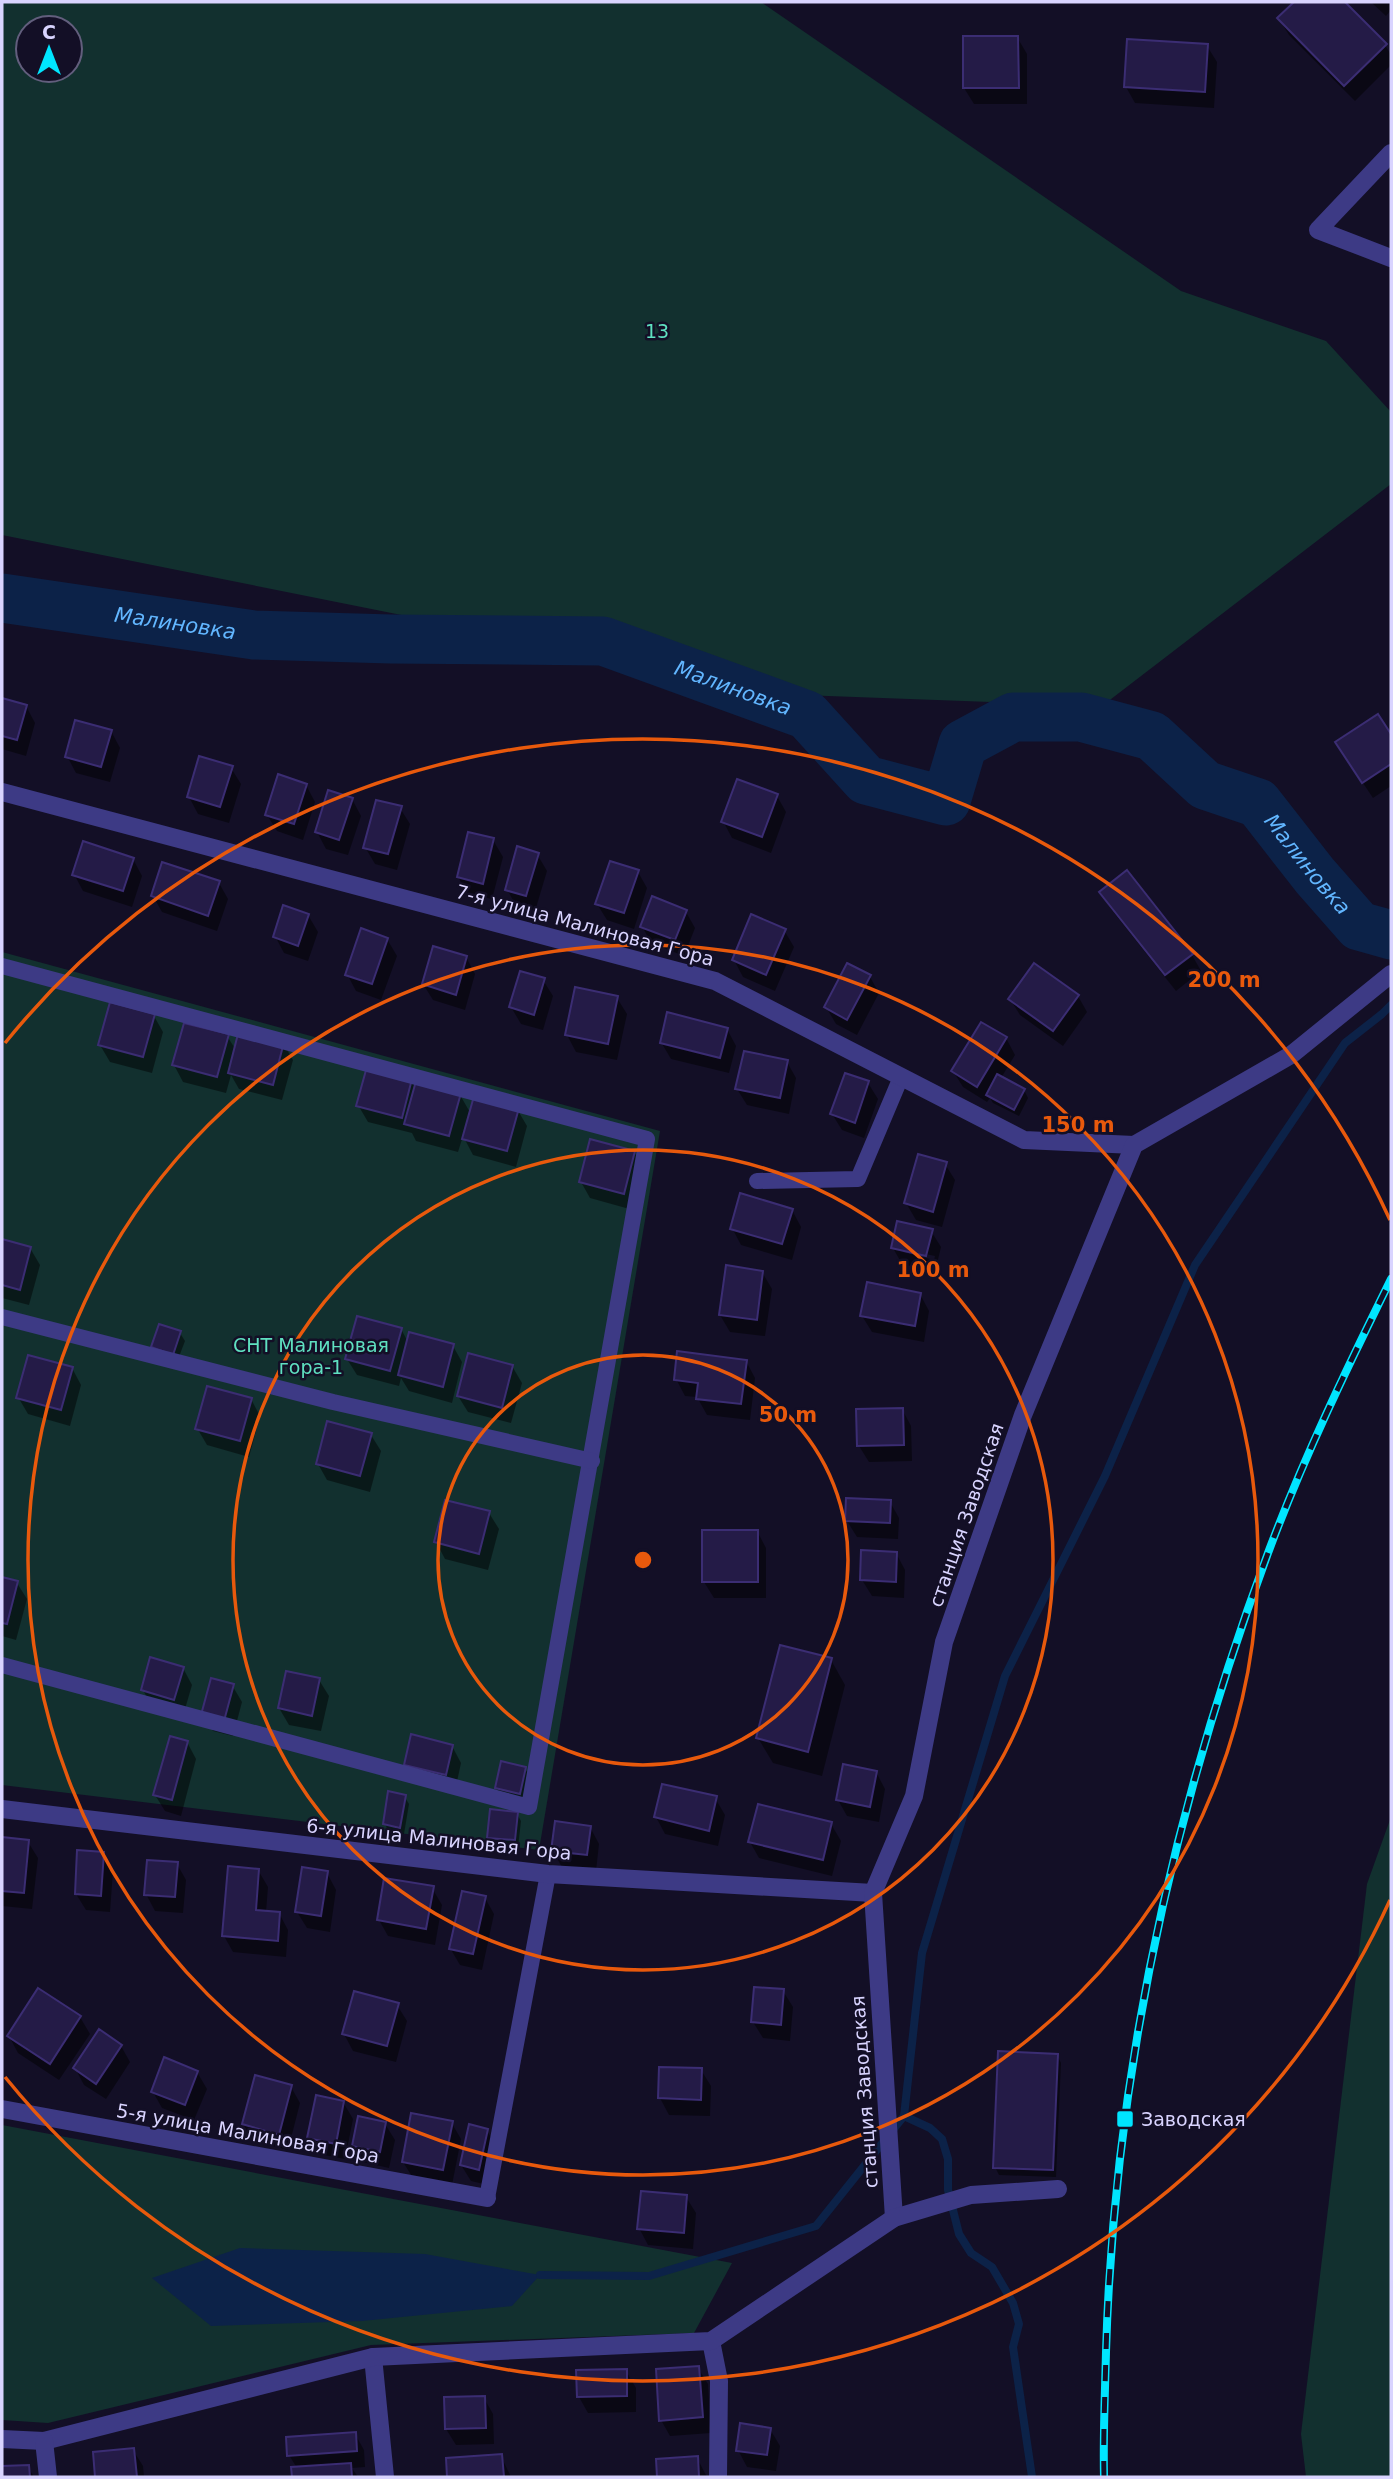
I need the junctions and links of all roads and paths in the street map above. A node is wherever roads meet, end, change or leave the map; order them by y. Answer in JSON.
{"nodes":[{"id":1,"x":1391,"y":153,"type":"edge"},
{"id":2,"x":1391,"y":258,"type":"edge"},
{"id":3,"x":2,"y":792,"type":"edge"},
{"id":4,"x":2,"y":966,"type":"edge"},
{"id":5,"x":1391,"y":974,"type":"edge"},
{"id":6,"x":901,"y":1077,"type":"junction"},
{"id":7,"x":1134,"y":1145,"type":"junction"},
{"id":8,"x":757,"y":1181,"type":"dead end"},
{"id":9,"x":2,"y":1317,"type":"edge"},
{"id":10,"x":592,"y":1461,"type":"junction"},
{"id":11,"x":2,"y":1665,"type":"edge"},
{"id":12,"x":2,"y":1809,"type":"edge"},
{"id":13,"x":548,"y":1874,"type":"junction"},
{"id":14,"x":873,"y":1893,"type":"junction"},
{"id":15,"x":2,"y":2109,"type":"edge"},
{"id":16,"x":1058,"y":2189,"type":"dead end"},
{"id":17,"x":487,"y":2198,"type":"joint"},
{"id":18,"x":894,"y":2218,"type":"junction"},
{"id":19,"x":710,"y":2342,"type":"junction"},
{"id":20,"x":373,"y":2357,"type":"junction"},
{"id":21,"x":2,"y":2439,"type":"edge"},
{"id":22,"x":44,"y":2441,"type":"junction"},
{"id":23,"x":48,"y":2477,"type":"edge"},
{"id":24,"x":385,"y":2477,"type":"edge"},
{"id":25,"x":718,"y":2477,"type":"edge"}],
"edges":[{"from":1,"to":2,"type":"street"},
{"from":3,"to":6,"type":"street","name":"7-я улица Малиновая Гора"},
{"from":4,"to":10,"type":"lane"},
{"from":5,"to":7,"type":"street"},
{"from":6,"to":7,"type":"street","name":"7-я улица Малиновая Гора"},
{"from":6,"to":8,"type":"lane"},
{"from":7,"to":14,"type":"street","name":"станция Заводская"},
{"from":9,"to":10,"type":"lane"},
{"from":10,"to":11,"type":"lane"},
{"from":12,"to":13,"type":"street","name":"6-я улица Малиновая Гора"},
{"from":13,"to":14,"type":"street","name":"6-я улица Малиновая Гора"},
{"from":13,"to":17,"type":"lane"},
{"from":14,"to":18,"type":"street","name":"станция Заводская"},
{"from":15,"to":17,"type":"street","name":"5-я улица Малиновая Гора"},
{"from":16,"to":18,"type":"street"},
{"from":18,"to":19,"type":"street"},
{"from":19,"to":20,"type":"street"},
{"from":19,"to":25,"type":"street"},
{"from":20,"to":22,"type":"street"},
{"from":20,"to":24,"type":"street"},
{"from":21,"to":22,"type":"street"},
{"from":22,"to":23,"type":"street"}]}
